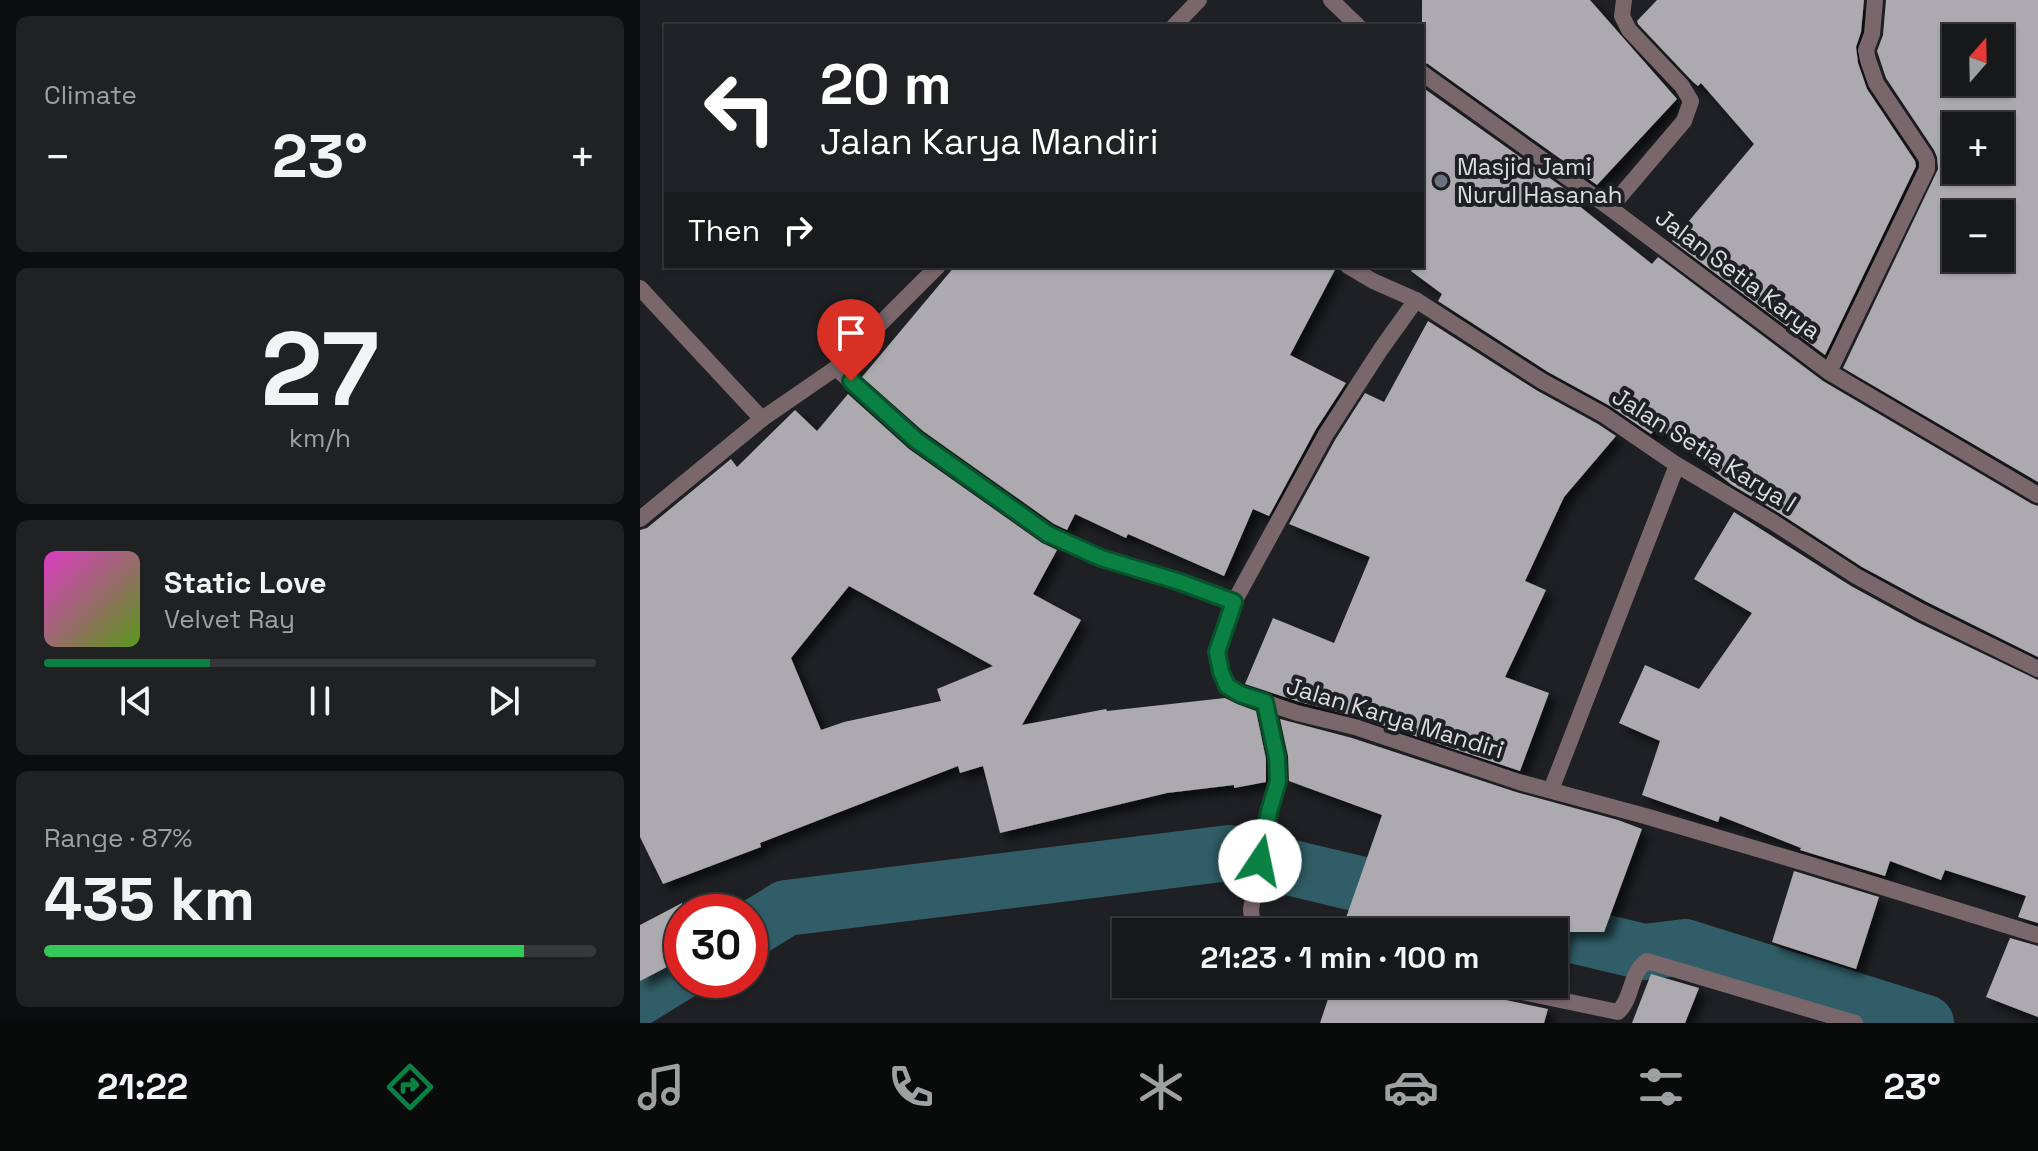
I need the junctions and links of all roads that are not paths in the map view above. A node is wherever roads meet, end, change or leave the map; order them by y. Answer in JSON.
{"nodes":[{"id":1,"x":1199,"y":0,"type":"edge"},
{"id":2,"x":1331,"y":0,"type":"edge"},
{"id":3,"x":1875,"y":0,"type":"edge"},
{"id":4,"x":1619,"y":1,"type":"edge"},
{"id":5,"x":1176,"y":24,"type":"edge"},
{"id":6,"x":1356,"y":24,"type":"edge"},
{"id":7,"x":1424,"y":74,"type":"edge"},
{"id":8,"x":1610,"y":208,"type":"junction"},
{"id":9,"x":936,"y":268,"type":"edge"},
{"id":10,"x":1351,"y":268,"type":"edge"},
{"id":11,"x":640,"y":288,"type":"edge"},
{"id":12,"x":1416,"y":300,"type":"junction"},
{"id":13,"x":836,"y":368,"type":"junction"},
{"id":14,"x":1829,"y":372,"type":"junction"},
{"id":15,"x":762,"y":419,"type":"junction"},
{"id":16,"x":1677,"y":465,"type":"junction"},
{"id":17,"x":2038,"y":495,"type":"edge"},
{"id":18,"x":640,"y":519,"type":"edge"},
{"id":19,"x":1234,"y":602,"type":"junction"},
{"id":20,"x":2038,"y":669,"type":"edge"},
{"id":21,"x":1265,"y":702,"type":"junction"},
{"id":22,"x":1551,"y":790,"type":"junction"},
{"id":23,"x":1252,"y":918,"type":"edge"},
{"id":24,"x":2038,"y":935,"type":"edge"},
{"id":25,"x":1551,"y":998,"type":"edge"},
{"id":26,"x":1855,"y":1023,"type":"edge"}],
"edges":[{"from":1,"to":5,"type":"street"},
{"from":2,"to":6,"type":"street"},
{"from":3,"to":14,"type":"street"},
{"from":4,"to":8,"type":"street"},
{"from":7,"to":8,"type":"street","name":"Jalan Setia Karya"},
{"from":8,"to":14,"type":"street","name":"Jalan Setia Karya"},
{"from":9,"to":13,"type":"street"},
{"from":10,"to":12,"type":"street","name":"Jalan Setia Karya I"},
{"from":11,"to":15,"type":"street"},
{"from":12,"to":16,"type":"street","name":"Jalan Setia Karya I"},
{"from":12,"to":19,"type":"street","name":"Jalan Karya Mandiri"},
{"from":13,"to":15,"type":"street"},
{"from":13,"to":19,"type":"street"},
{"from":14,"to":17,"type":"street","name":"Jalan Setia Karya"},
{"from":15,"to":18,"type":"street"},
{"from":16,"to":20,"type":"street","name":"Jalan Setia Karya I"},
{"from":16,"to":22,"type":"street"},
{"from":19,"to":21,"type":"street","name":"Jalan Karya Mandiri"},
{"from":21,"to":22,"type":"street","name":"Jalan Karya Mandiri"},
{"from":21,"to":23,"type":"street"},
{"from":22,"to":24,"type":"street","name":"Jalan Karya Mandiri"},
{"from":25,"to":26,"type":"street"}]}
